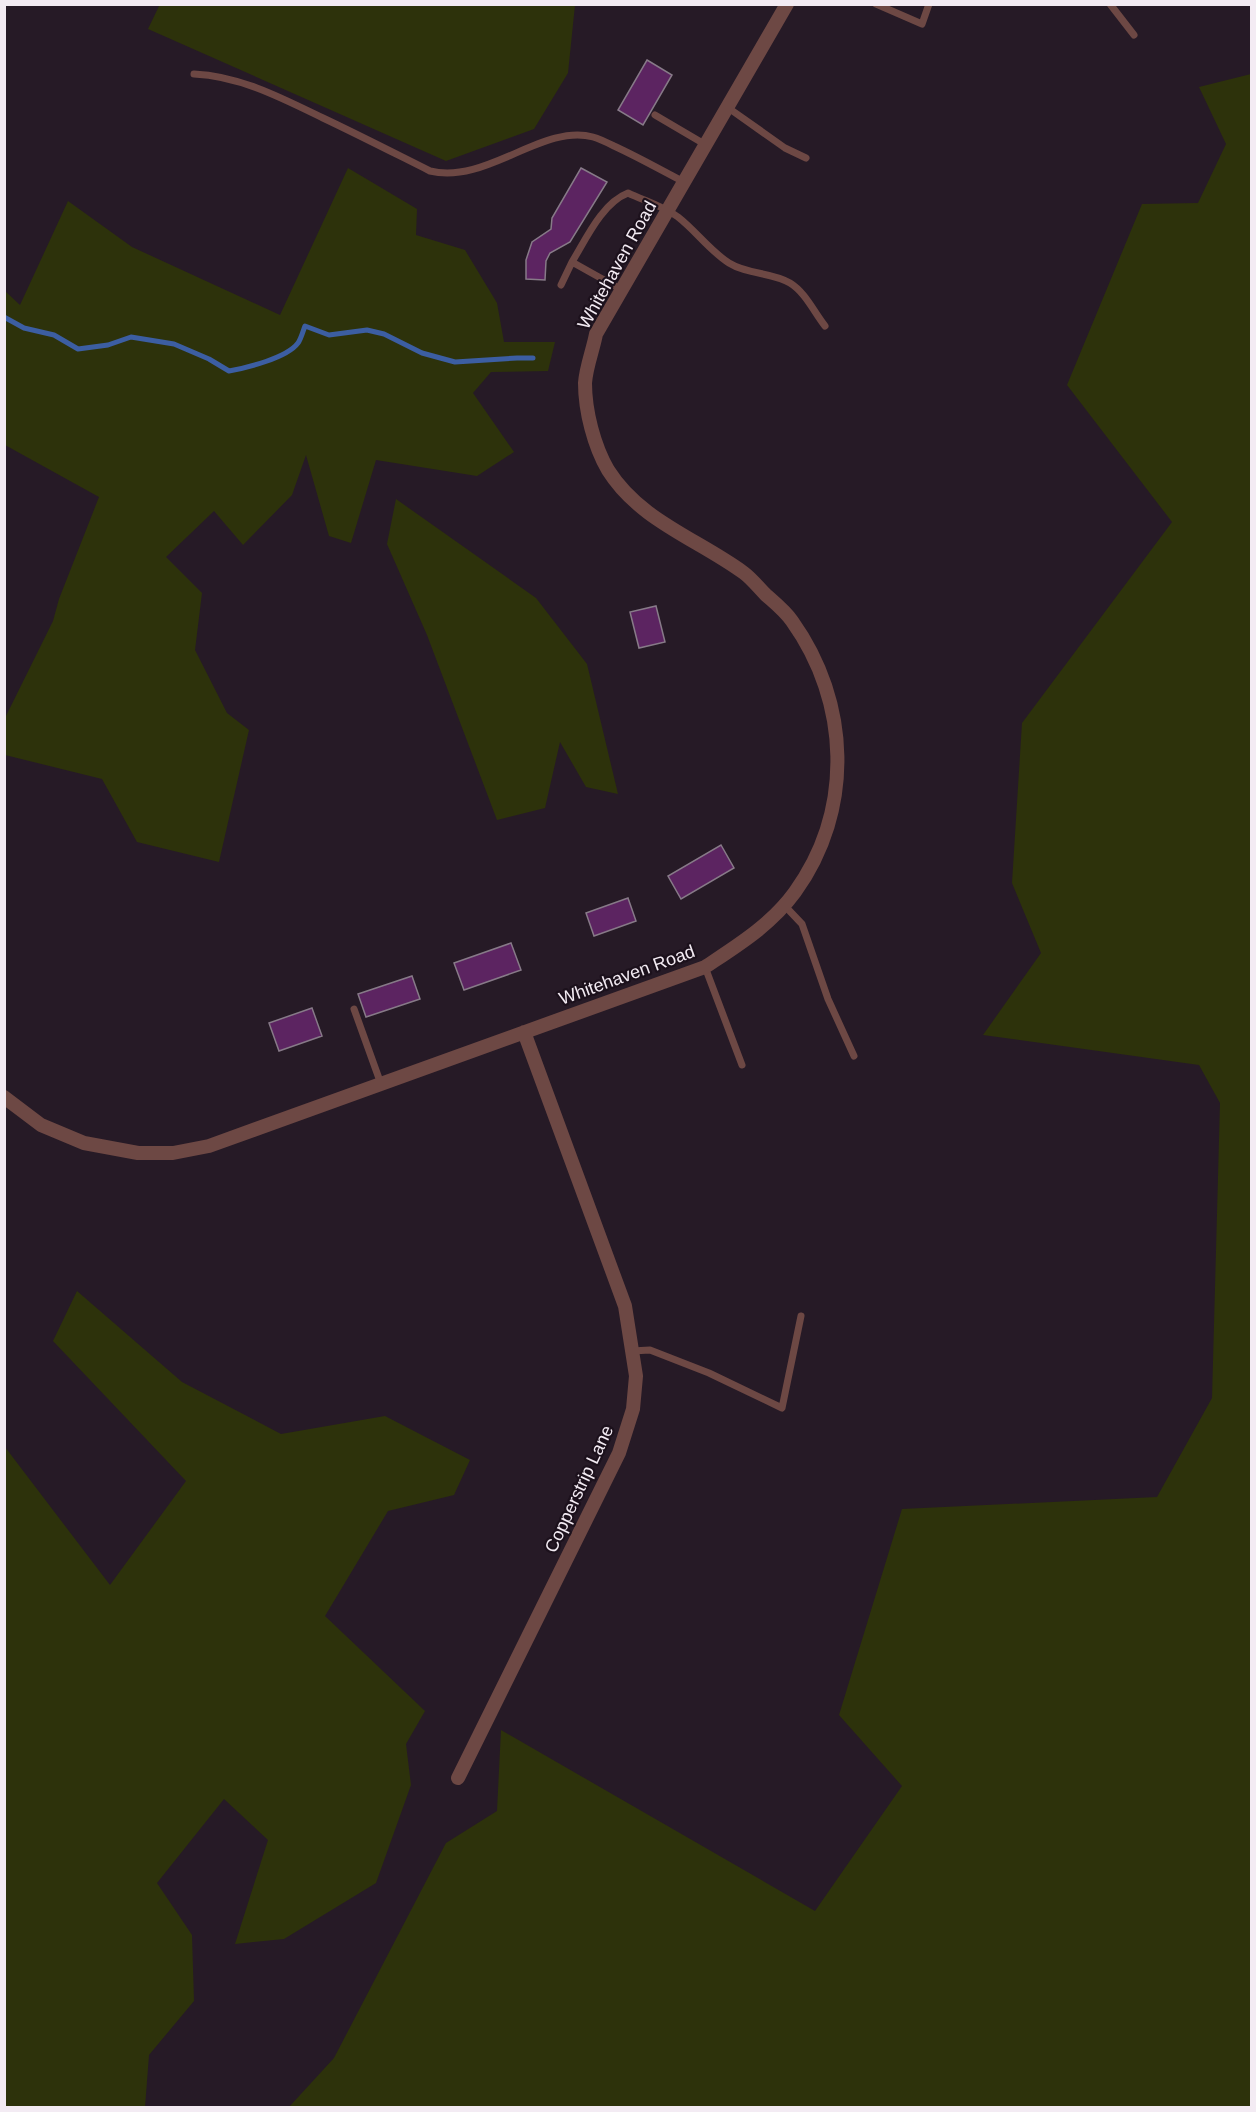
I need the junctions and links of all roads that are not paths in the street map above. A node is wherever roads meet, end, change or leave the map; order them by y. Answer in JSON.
{"nodes":[{"id":1,"x":787,"y":4,"type":"edge"},
{"id":2,"x":876,"y":4,"type":"edge"},
{"id":3,"x":929,"y":4,"type":"edge"},
{"id":4,"x":1110,"y":4,"type":"edge"},
{"id":5,"x":1134,"y":35,"type":"dead end"},
{"id":6,"x":194,"y":74,"type":"dead end"},
{"id":7,"x":727,"y":107,"type":"junction"},
{"id":8,"x":655,"y":115,"type":"dead end"},
{"id":9,"x":706,"y":145,"type":"junction"},
{"id":10,"x":806,"y":158,"type":"dead end"},
{"id":11,"x":684,"y":183,"type":"junction"},
{"id":12,"x":668,"y":211,"type":"junction"},
{"id":13,"x":572,"y":261,"type":"junction"},
{"id":14,"x":561,"y":285,"type":"dead end"},
{"id":15,"x":622,"y":290,"type":"junction"},
{"id":16,"x":825,"y":326,"type":"dead end"},
{"id":17,"x":784,"y":905,"type":"junction"},
{"id":18,"x":705,"y":967,"type":"junction"},
{"id":19,"x":354,"y":1009,"type":"dead end"},
{"id":20,"x":524,"y":1032,"type":"junction"},
{"id":21,"x":854,"y":1056,"type":"dead end"},
{"id":22,"x":742,"y":1065,"type":"dead end"},
{"id":23,"x":381,"y":1084,"type":"junction"},
{"id":24,"x":4,"y":1097,"type":"edge"},
{"id":25,"x":801,"y":1316,"type":"dead end"},
{"id":26,"x":632,"y":1351,"type":"junction"},
{"id":27,"x":458,"y":1778,"type":"dead end"}],
"edges":[{"from":1,"to":7,"type":"street","name":"Whitehaven Road"},
{"from":2,"to":3,"type":"lane"},
{"from":4,"to":5,"type":"lane"},
{"from":6,"to":11,"type":"lane"},
{"from":7,"to":9,"type":"street","name":"Whitehaven Road"},
{"from":7,"to":10,"type":"lane"},
{"from":8,"to":9,"type":"lane"},
{"from":9,"to":11,"type":"street","name":"Whitehaven Road"},
{"from":11,"to":12,"type":"street","name":"Whitehaven Road"},
{"from":12,"to":13,"type":"lane"},
{"from":12,"to":15,"type":"street","name":"Whitehaven Road"},
{"from":12,"to":16,"type":"lane"},
{"from":13,"to":14,"type":"lane"},
{"from":13,"to":15,"type":"lane"},
{"from":15,"to":17,"type":"street","name":"Whitehaven Road"},
{"from":17,"to":18,"type":"street","name":"Whitehaven Road"},
{"from":17,"to":21,"type":"lane"},
{"from":18,"to":20,"type":"street","name":"Whitehaven Road"},
{"from":18,"to":22,"type":"lane"},
{"from":19,"to":23,"type":"lane"},
{"from":20,"to":23,"type":"street","name":"Whitehaven Road"},
{"from":20,"to":26,"type":"street","name":"Copperstrip Lane"},
{"from":23,"to":24,"type":"street","name":"Whitehaven Road"},
{"from":25,"to":26,"type":"lane"},
{"from":26,"to":27,"type":"street","name":"Copperstrip Lane"}]}
